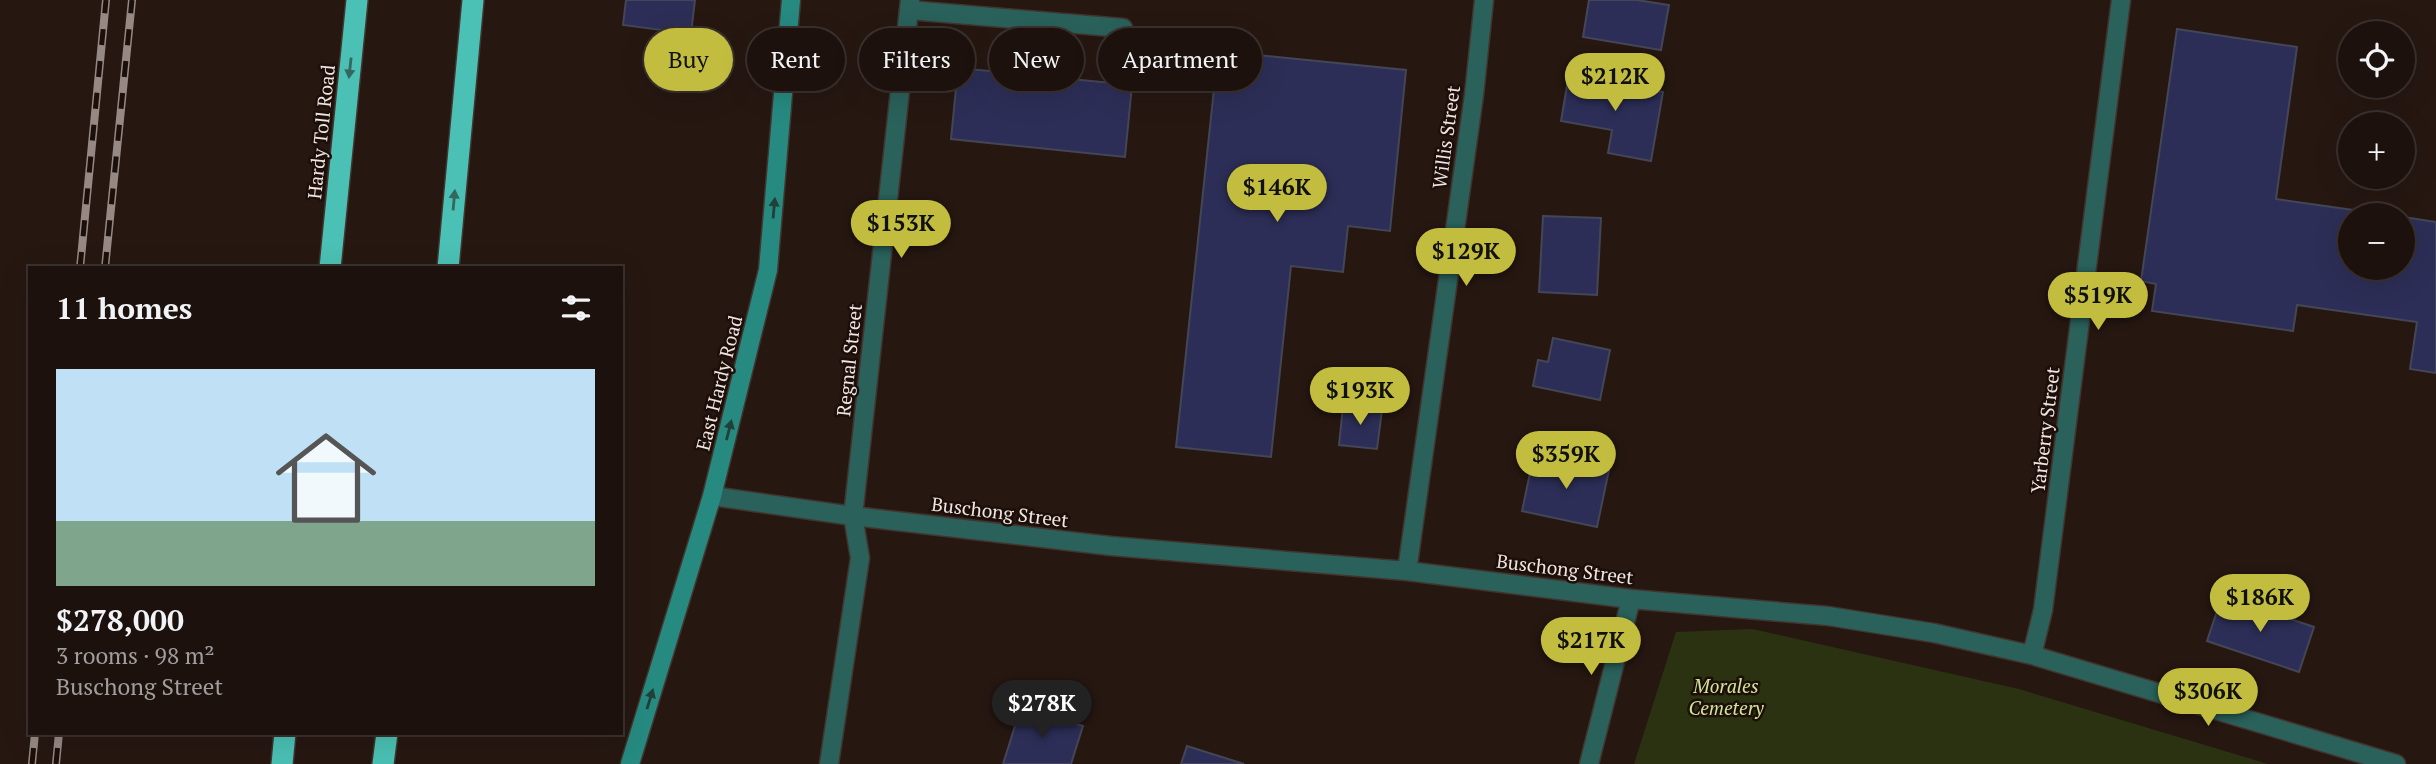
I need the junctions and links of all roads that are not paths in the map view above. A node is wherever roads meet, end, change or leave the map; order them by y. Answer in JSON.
{"nodes":[{"id":1,"x":357,"y":0,"type":"edge"},
{"id":2,"x":473,"y":0,"type":"edge"},
{"id":3,"x":791,"y":0,"type":"edge"},
{"id":4,"x":1484,"y":0,"type":"edge"},
{"id":5,"x":2121,"y":0,"type":"edge"},
{"id":6,"x":910,"y":5,"type":"edge"},
{"id":7,"x":1123,"y":28,"type":"dead end"},
{"id":8,"x":330,"y":266,"type":"edge"},
{"id":9,"x":448,"y":266,"type":"edge"},
{"id":10,"x":712,"y":496,"type":"junction"},
{"id":11,"x":853,"y":516,"type":"junction"},
{"id":12,"x":1407,"y":570,"type":"junction"},
{"id":13,"x":1631,"y":599,"type":"junction"},
{"id":14,"x":2032,"y":655,"type":"junction"},
{"id":15,"x":285,"y":735,"type":"edge"},
{"id":16,"x":387,"y":735,"type":"edge"},
{"id":17,"x":282,"y":764,"type":"edge"},
{"id":18,"x":383,"y":764,"type":"edge"},
{"id":19,"x":630,"y":764,"type":"edge"},
{"id":20,"x":829,"y":764,"type":"edge"},
{"id":21,"x":1589,"y":764,"type":"edge"},
{"id":22,"x":2396,"y":764,"type":"edge"}],
"edges":[{"from":1,"to":8,"type":"highway","name":"Hardy Toll Road","one_way":true},
{"from":9,"to":2,"type":"highway","one_way":true},
{"from":10,"to":3,"type":"main road","name":"East Hardy Road","one_way":true},
{"from":4,"to":12,"type":"street","name":"Willis Street"},
{"from":5,"to":14,"type":"street","name":"Yarberry Street"},
{"from":6,"to":7,"type":"street"},
{"from":6,"to":11,"type":"street","name":"Regnal Street"},
{"from":10,"to":11,"type":"street","name":"Buschong Street"},
{"from":19,"to":10,"type":"main road","name":"East Hardy Road","one_way":true},
{"from":11,"to":12,"type":"street","name":"Buschong Street"},
{"from":11,"to":20,"type":"street","name":"Regnal Street"},
{"from":12,"to":13,"type":"street","name":"Buschong Street"},
{"from":13,"to":14,"type":"street","name":"Buschong Street"},
{"from":13,"to":21,"type":"street"},
{"from":14,"to":22,"type":"street","name":"Buschong Street"},
{"from":15,"to":17,"type":"highway"},
{"from":16,"to":18,"type":"highway"}]}
